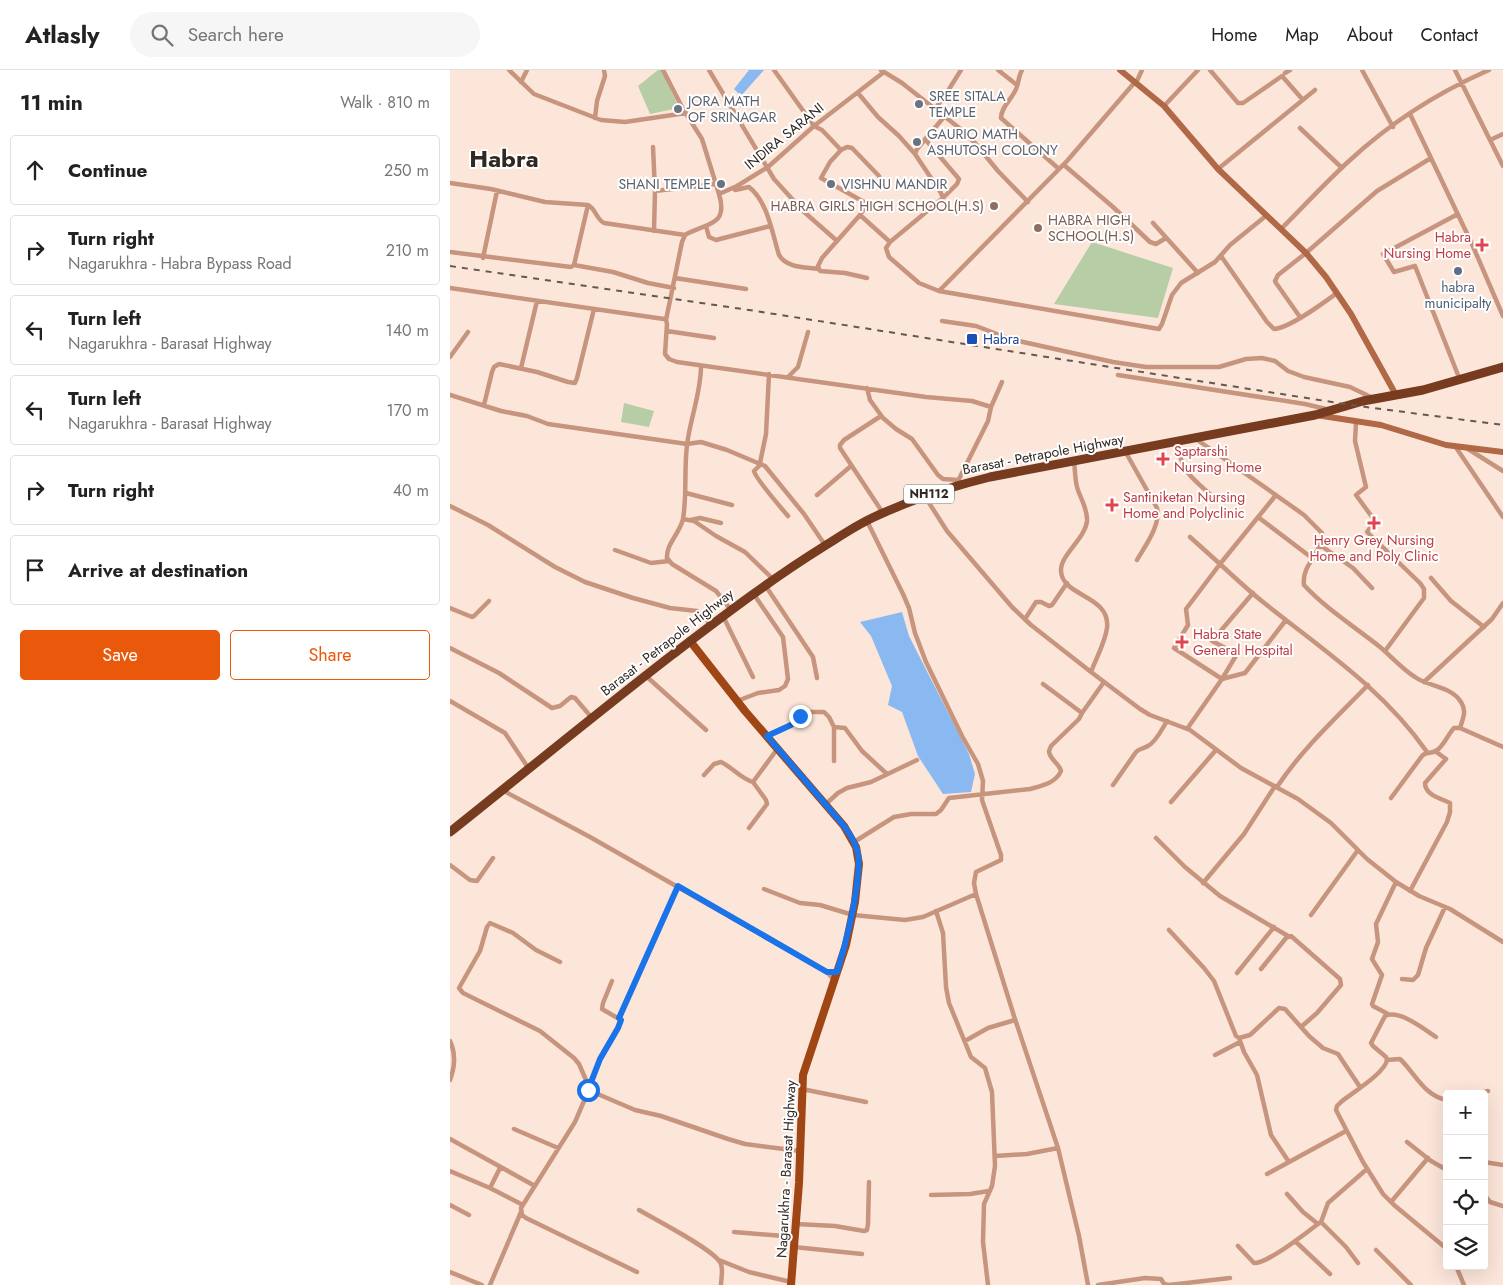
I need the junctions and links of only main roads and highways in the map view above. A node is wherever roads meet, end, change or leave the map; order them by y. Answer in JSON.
{"nodes":[{"id":1,"x":1120,"y":70,"type":"edge"},
{"id":2,"x":1503,"y":367,"type":"edge"},
{"id":3,"x":1396,"y":395,"type":"junction"},
{"id":4,"x":1315,"y":415,"type":"junction"},
{"id":5,"x":1503,"y":452,"type":"edge"},
{"id":6,"x":690,"y":642,"type":"junction"},
{"id":7,"x":450,"y":832,"type":"edge"},
{"id":8,"x":791,"y":1284,"type":"edge"}],
"edges":[{"from":1,"to":3,"type":"main road"},
{"from":2,"to":3,"type":"highway","name":"Barasat - Petrapole Highway","number":"NH112"},
{"from":3,"to":4,"type":"highway","name":"Barasat - Petrapole Highway","number":"NH112"},
{"from":4,"to":5,"type":"main road"},
{"from":4,"to":6,"type":"highway","name":"Barasat - Petrapole Highway","number":"NH112"},
{"from":6,"to":7,"type":"highway","name":"Barasat - Petrapole Highway","number":"NH112"},
{"from":6,"to":8,"type":"main road","name":"Nagarukhra - Barasat Highway"}]}
